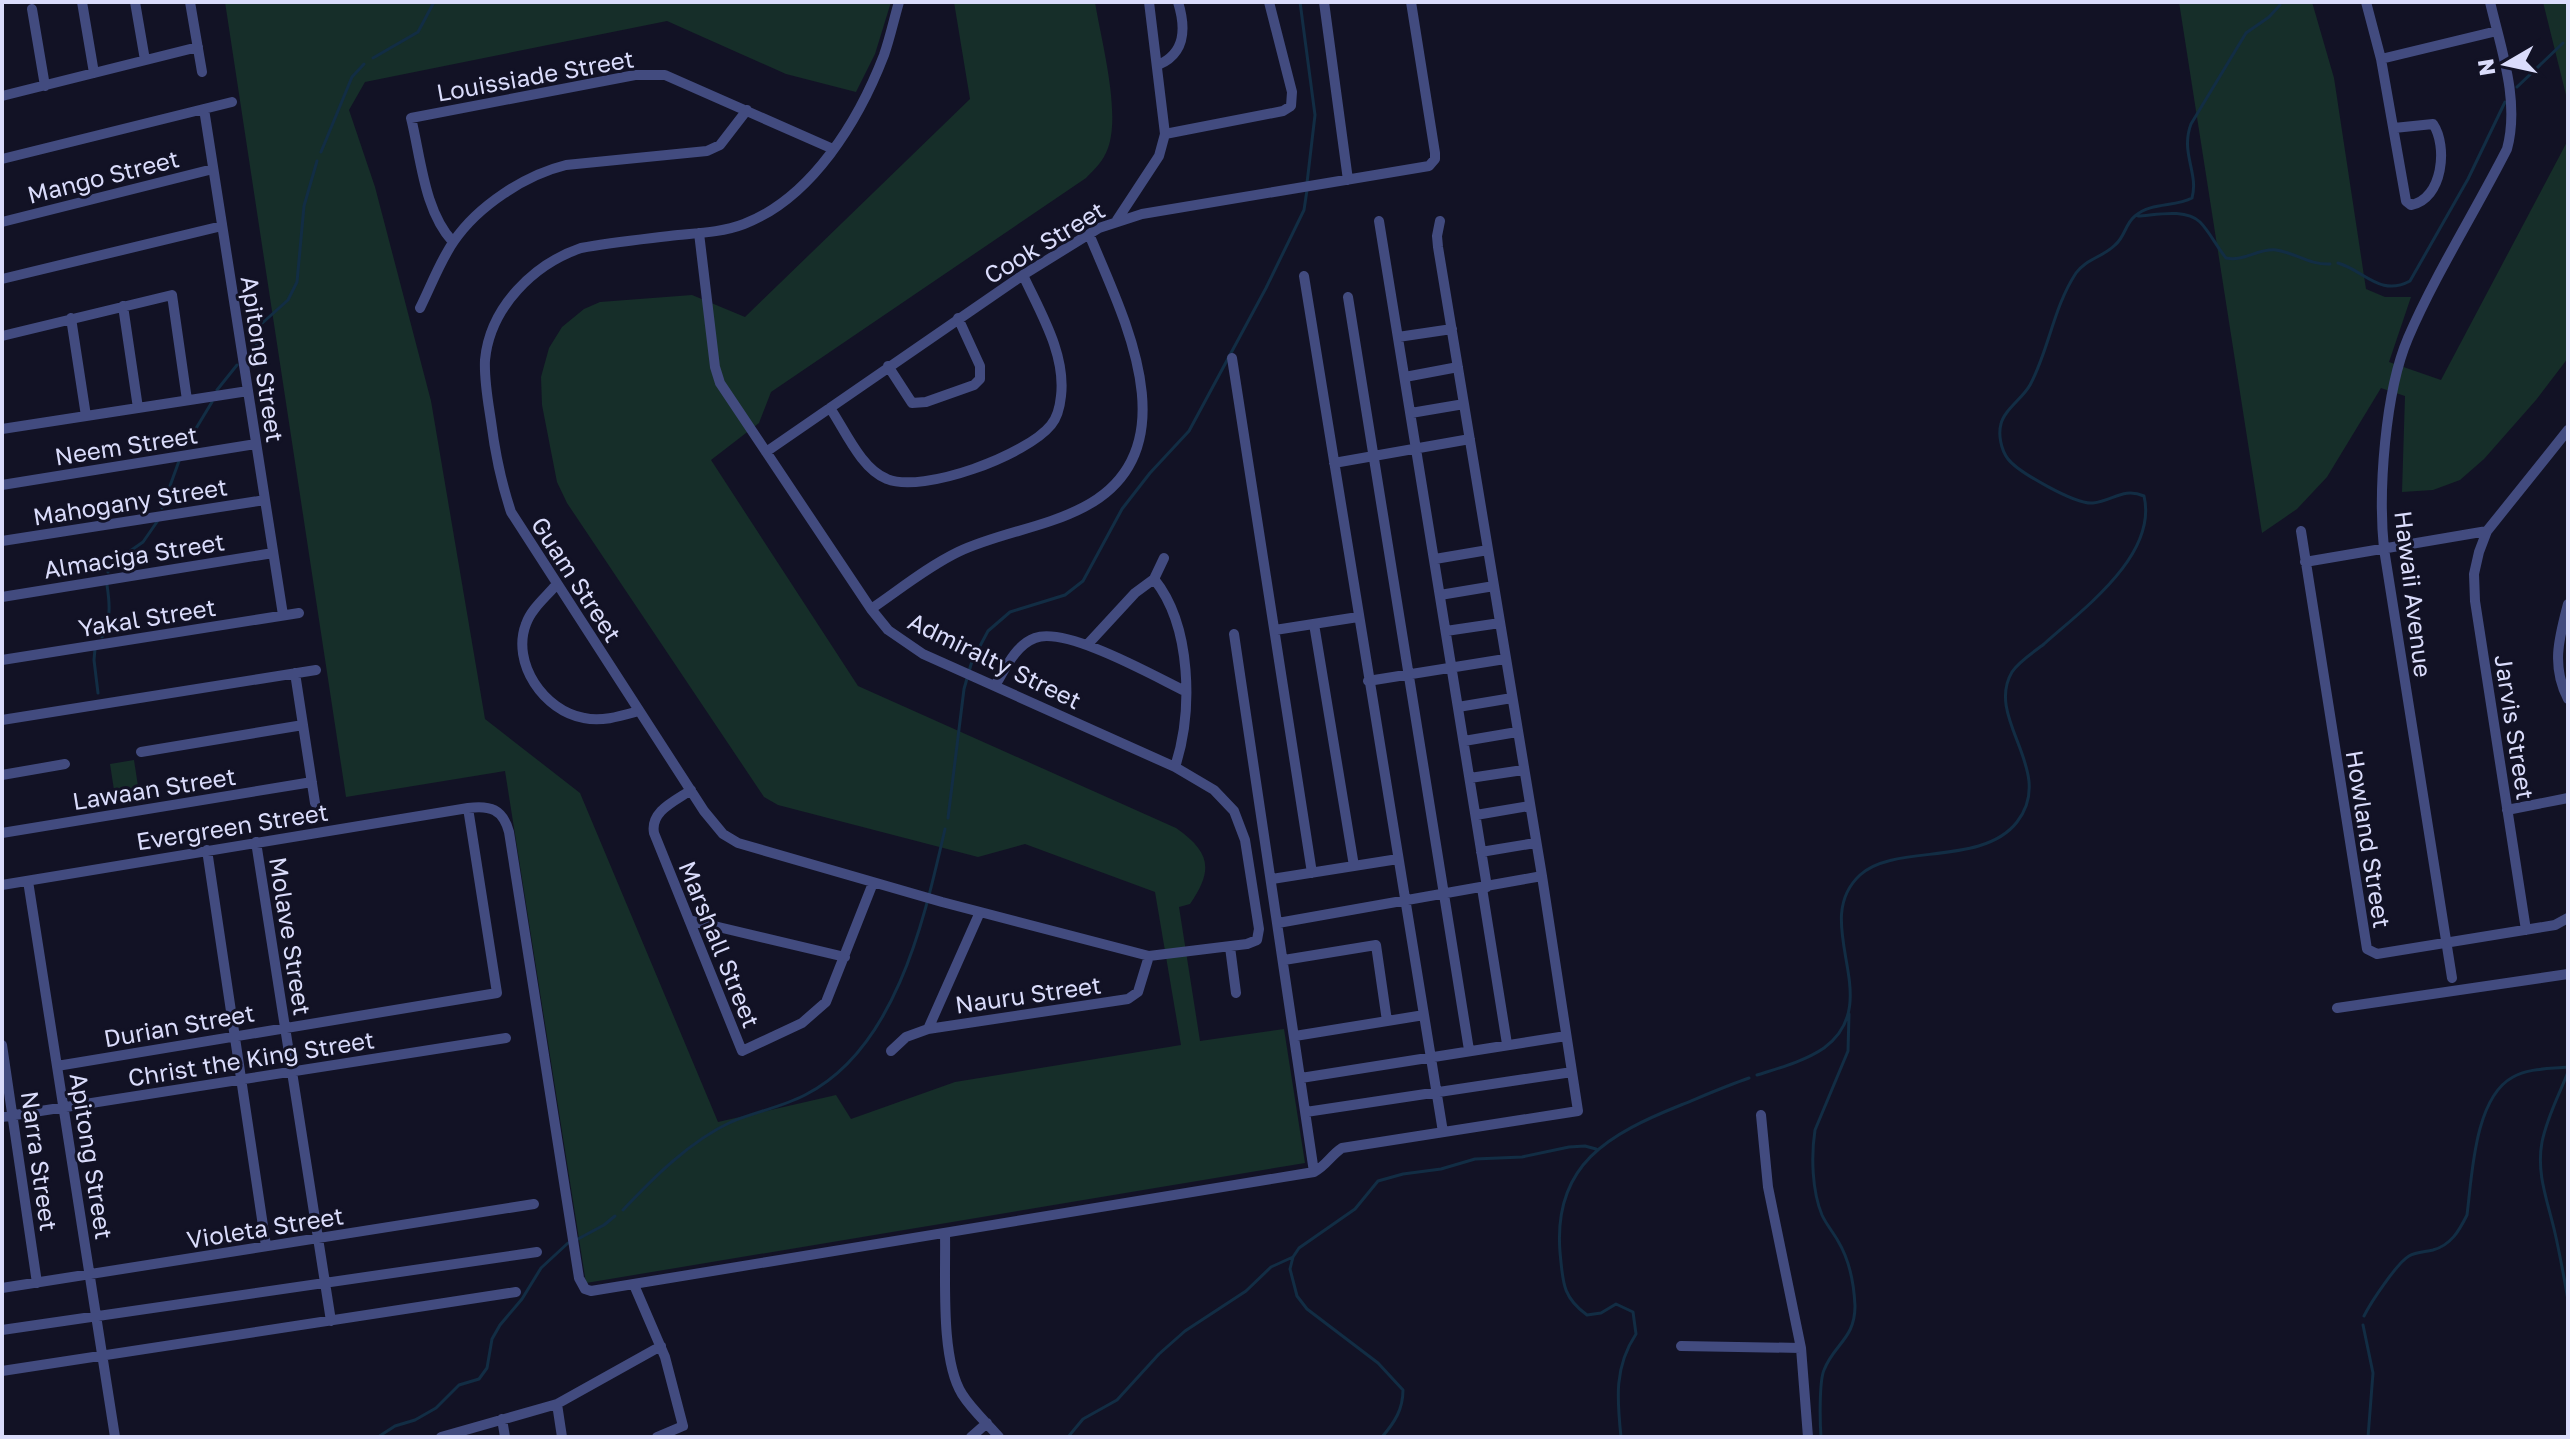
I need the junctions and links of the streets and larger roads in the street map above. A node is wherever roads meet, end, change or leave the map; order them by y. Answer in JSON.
{"nodes":[{"id":1,"x":82,"y":2,"type":"edge"},
{"id":2,"x":135,"y":2,"type":"edge"},
{"id":3,"x":190,"y":2,"type":"edge"},
{"id":4,"x":899,"y":2,"type":"edge"},
{"id":5,"x":1149,"y":2,"type":"edge"},
{"id":6,"x":1178,"y":2,"type":"edge"},
{"id":7,"x":1269,"y":2,"type":"edge"},
{"id":8,"x":1324,"y":2,"type":"edge"},
{"id":9,"x":1411,"y":2,"type":"edge"},
{"id":10,"x":2366,"y":2,"type":"edge"},
{"id":11,"x":2490,"y":2,"type":"edge"},
{"id":12,"x":32,"y":9,"type":"dead end"},
{"id":13,"x":2497,"y":31,"type":"junction"},
{"id":14,"x":198,"y":47,"type":"junction"},
{"id":15,"x":2381,"y":59,"type":"junction"},
{"id":16,"x":145,"y":60,"type":"junction"},
{"id":17,"x":1158,"y":65,"type":"junction"},
{"id":18,"x":202,"y":72,"type":"dead end"},
{"id":19,"x":94,"y":73,"type":"junction"},
{"id":20,"x":45,"y":86,"type":"junction"},
{"id":21,"x":2,"y":96,"type":"edge"},
{"id":22,"x":232,"y":102,"type":"dead end"},
{"id":23,"x":204,"y":109,"type":"junction"},
{"id":24,"x":747,"y":110,"type":"junction"},
{"id":25,"x":2394,"y":128,"type":"junction"},
{"id":26,"x":1165,"y":134,"type":"junction"},
{"id":27,"x":833,"y":149,"type":"junction"},
{"id":28,"x":2,"y":159,"type":"edge"},
{"id":29,"x":213,"y":169,"type":"junction"},
{"id":30,"x":1348,"y":180,"type":"junction"},
{"id":31,"x":1117,"y":220,"type":"junction"},
{"id":32,"x":1379,"y":221,"type":"dead end"},
{"id":33,"x":1440,"y":221,"type":"dead end"},
{"id":34,"x":2,"y":222,"type":"edge"},
{"id":35,"x":222,"y":226,"type":"junction"},
{"id":36,"x":699,"y":233,"type":"junction"},
{"id":37,"x":1089,"y":234,"type":"junction"},
{"id":38,"x":453,"y":242,"type":"junction"},
{"id":39,"x":1023,"y":275,"type":"junction"},
{"id":40,"x":1304,"y":276,"type":"dead end"},
{"id":41,"x":2,"y":279,"type":"edge"},
{"id":42,"x":1348,"y":297,"type":"dead end"},
{"id":43,"x":123,"y":306,"type":"junction"},
{"id":44,"x":420,"y":308,"type":"dead end"},
{"id":45,"x":71,"y":318,"type":"junction"},
{"id":46,"x":958,"y":318,"type":"junction"},
{"id":47,"x":1452,"y":329,"type":"junction"},
{"id":48,"x":2,"y":336,"type":"edge"},
{"id":49,"x":1398,"y":337,"type":"junction"},
{"id":50,"x":1232,"y":358,"type":"dead end"},
{"id":51,"x":888,"y":366,"type":"junction"},
{"id":52,"x":1458,"y":367,"type":"junction"},
{"id":53,"x":1405,"y":377,"type":"junction"},
{"id":54,"x":248,"y":391,"type":"junction"},
{"id":55,"x":187,"y":400,"type":"junction"},
{"id":56,"x":1464,"y":404,"type":"junction"},
{"id":57,"x":138,"y":408,"type":"junction"},
{"id":58,"x":830,"y":408,"type":"junction"},
{"id":59,"x":1411,"y":413,"type":"junction"},
{"id":60,"x":86,"y":416,"type":"junction"},
{"id":61,"x":2,"y":429,"type":"edge"},
{"id":62,"x":2568,"y":430,"type":"edge"},
{"id":63,"x":1470,"y":439,"type":"junction"},
{"id":64,"x":256,"y":444,"type":"junction"},
{"id":65,"x":1417,"y":449,"type":"junction"},
{"id":66,"x":766,"y":452,"type":"junction"},
{"id":67,"x":1375,"y":456,"type":"junction"},
{"id":68,"x":1334,"y":463,"type":"junction"},
{"id":69,"x":2,"y":485,"type":"edge"},
{"id":70,"x":265,"y":500,"type":"junction"},
{"id":71,"x":2301,"y":531,"type":"dead end"},
{"id":72,"x":2487,"y":531,"type":"junction"},
{"id":73,"x":2,"y":541,"type":"edge"},
{"id":74,"x":2384,"y":549,"type":"junction"},
{"id":75,"x":1488,"y":550,"type":"junction"},
{"id":76,"x":273,"y":553,"type":"junction"},
{"id":77,"x":1164,"y":558,"type":"dead end"},
{"id":78,"x":1435,"y":559,"type":"junction"},
{"id":79,"x":2305,"y":562,"type":"junction"},
{"id":80,"x":1154,"y":579,"type":"junction"},
{"id":81,"x":556,"y":585,"type":"junction"},
{"id":82,"x":1494,"y":586,"type":"junction"},
{"id":83,"x":1440,"y":595,"type":"junction"},
{"id":84,"x":2,"y":597,"type":"edge"},
{"id":85,"x":2568,"y":604,"type":"edge"},
{"id":86,"x":871,"y":609,"type":"junction"},
{"id":87,"x":299,"y":613,"type":"dead end"},
{"id":88,"x":283,"y":615,"type":"junction"},
{"id":89,"x":1358,"y":617,"type":"junction"},
{"id":90,"x":1500,"y":623,"type":"junction"},
{"id":91,"x":1314,"y":624,"type":"junction"},
{"id":92,"x":1275,"y":630,"type":"junction"},
{"id":93,"x":1446,"y":631,"type":"junction"},
{"id":94,"x":1234,"y":634,"type":"dead end"},
{"id":95,"x":1087,"y":645,"type":"junction"},
{"id":96,"x":1505,"y":659,"type":"junction"},
{"id":97,"x":2,"y":660,"type":"edge"},
{"id":98,"x":1452,"y":667,"type":"junction"},
{"id":99,"x":316,"y":670,"type":"dead end"},
{"id":100,"x":2563,"y":670,"type":"edge"},
{"id":101,"x":295,"y":673,"type":"junction"},
{"id":102,"x":1410,"y":674,"type":"junction"},
{"id":103,"x":1368,"y":681,"type":"junction"},
{"id":104,"x":996,"y":684,"type":"junction"},
{"id":105,"x":1185,"y":691,"type":"junction"},
{"id":106,"x":1512,"y":698,"type":"junction"},
{"id":107,"x":2568,"y":699,"type":"edge"},
{"id":108,"x":1458,"y":707,"type":"junction"},
{"id":109,"x":639,"y":711,"type":"junction"},
{"id":110,"x":2,"y":720,"type":"edge"},
{"id":111,"x":303,"y":725,"type":"junction"},
{"id":112,"x":1517,"y":732,"type":"junction"},
{"id":113,"x":1464,"y":741,"type":"junction"},
{"id":114,"x":141,"y":752,"type":"dead end"},
{"id":115,"x":65,"y":764,"type":"dead end"},
{"id":116,"x":1175,"y":767,"type":"junction"},
{"id":117,"x":1523,"y":770,"type":"junction"},
{"id":118,"x":2,"y":775,"type":"edge"},
{"id":119,"x":1470,"y":778,"type":"junction"},
{"id":120,"x":312,"y":782,"type":"junction"},
{"id":121,"x":691,"y":790,"type":"junction"},
{"id":122,"x":2568,"y":798,"type":"edge"},
{"id":123,"x":315,"y":803,"type":"dead end"},
{"id":124,"x":1529,"y":806,"type":"junction"},
{"id":125,"x":468,"y":808,"type":"junction"},
{"id":126,"x":2507,"y":810,"type":"junction"},
{"id":127,"x":1476,"y":815,"type":"junction"},
{"id":128,"x":2,"y":833,"type":"edge"},
{"id":129,"x":256,"y":842,"type":"junction"},
{"id":130,"x":1535,"y":843,"type":"junction"},
{"id":131,"x":207,"y":850,"type":"junction"},
{"id":132,"x":1481,"y":852,"type":"junction"},
{"id":133,"x":1398,"y":859,"type":"junction"},
{"id":134,"x":1354,"y":866,"type":"junction"},
{"id":135,"x":1312,"y":873,"type":"junction"},
{"id":136,"x":1542,"y":876,"type":"junction"},
{"id":137,"x":1272,"y":879,"type":"junction"},
{"id":138,"x":28,"y":881,"type":"junction"},
{"id":139,"x":873,"y":883,"type":"junction"},
{"id":140,"x":2,"y":885,"type":"edge"},
{"id":141,"x":1485,"y":888,"type":"junction"},
{"id":142,"x":1445,"y":894,"type":"junction"},
{"id":143,"x":1404,"y":901,"type":"junction"},
{"id":144,"x":980,"y":912,"type":"junction"},
{"id":145,"x":2568,"y":918,"type":"edge"},
{"id":146,"x":689,"y":920,"type":"junction"},
{"id":147,"x":1278,"y":923,"type":"junction"},
{"id":148,"x":2526,"y":930,"type":"junction"},
{"id":149,"x":1257,"y":940,"type":"joint"},
{"id":150,"x":2446,"y":942,"type":"junction"},
{"id":151,"x":1230,"y":947,"type":"junction"},
{"id":152,"x":1149,"y":956,"type":"junction"},
{"id":153,"x":845,"y":957,"type":"junction"},
{"id":154,"x":1284,"y":960,"type":"junction"},
{"id":155,"x":2568,"y":974,"type":"edge"},
{"id":156,"x":2452,"y":978,"type":"dead end"},
{"id":157,"x":1236,"y":993,"type":"dead end"},
{"id":158,"x":2337,"y":1008,"type":"dead end"},
{"id":159,"x":1424,"y":1015,"type":"junction"},
{"id":160,"x":1387,"y":1021,"type":"junction"},
{"id":161,"x":285,"y":1027,"type":"junction"},
{"id":162,"x":928,"y":1029,"type":"junction"},
{"id":163,"x":235,"y":1035,"type":"junction"},
{"id":164,"x":1295,"y":1036,"type":"junction"},
{"id":165,"x":1566,"y":1036,"type":"junction"},
{"id":166,"x":506,"y":1038,"type":"dead end"},
{"id":167,"x":1507,"y":1044,"type":"junction"},
{"id":168,"x":2,"y":1045,"type":"edge"},
{"id":169,"x":1469,"y":1050,"type":"junction"},
{"id":170,"x":891,"y":1051,"type":"dead end"},
{"id":171,"x":1431,"y":1056,"type":"junction"},
{"id":172,"x":57,"y":1066,"type":"junction"},
{"id":173,"x":4,"y":1068,"type":"edge"},
{"id":174,"x":292,"y":1071,"type":"junction"},
{"id":175,"x":1572,"y":1072,"type":"junction"},
{"id":176,"x":1301,"y":1078,"type":"junction"},
{"id":177,"x":241,"y":1079,"type":"junction"},
{"id":178,"x":1436,"y":1091,"type":"junction"},
{"id":179,"x":63,"y":1107,"type":"junction"},
{"id":180,"x":1306,"y":1112,"type":"junction"},
{"id":181,"x":1761,"y":1115,"type":"dead end"},
{"id":182,"x":7,"y":1116,"type":"edge"},
{"id":183,"x":1443,"y":1132,"type":"junction"},
{"id":184,"x":1314,"y":1172,"type":"junction"},
{"id":185,"x":534,"y":1204,"type":"dead end"},
{"id":186,"x":945,"y":1233,"type":"junction"},
{"id":187,"x":318,"y":1238,"type":"junction"},
{"id":188,"x":266,"y":1246,"type":"junction"},
{"id":189,"x":537,"y":1252,"type":"dead end"},
{"id":190,"x":90,"y":1275,"type":"junction"},
{"id":191,"x":325,"y":1282,"type":"junction"},
{"id":192,"x":37,"y":1283,"type":"junction"},
{"id":193,"x":634,"y":1285,"type":"junction"},
{"id":194,"x":2,"y":1288,"type":"edge"},
{"id":195,"x":516,"y":1292,"type":"dead end"},
{"id":196,"x":96,"y":1315,"type":"junction"},
{"id":197,"x":331,"y":1321,"type":"junction"},
{"id":198,"x":2,"y":1330,"type":"edge"},
{"id":199,"x":661,"y":1346,"type":"junction"},
{"id":200,"x":1681,"y":1346,"type":"dead end"},
{"id":201,"x":1801,"y":1348,"type":"junction"},
{"id":202,"x":103,"y":1357,"type":"junction"},
{"id":203,"x":2,"y":1371,"type":"edge"},
{"id":204,"x":557,"y":1404,"type":"junction"},
{"id":205,"x":502,"y":1419,"type":"junction"},
{"id":206,"x":987,"y":1423,"type":"junction"},
{"id":207,"x":115,"y":1437,"type":"edge"},
{"id":208,"x":442,"y":1437,"type":"edge"},
{"id":209,"x":505,"y":1437,"type":"edge"},
{"id":210,"x":562,"y":1437,"type":"edge"},
{"id":211,"x":657,"y":1437,"type":"edge"},
{"id":212,"x":971,"y":1437,"type":"edge"},
{"id":213,"x":999,"y":1437,"type":"edge"},
{"id":214,"x":1808,"y":1437,"type":"edge"}],
"edges":[{"from":1,"to":19,"type":"street"},
{"from":2,"to":16,"type":"street"},
{"from":3,"to":14,"type":"street"},
{"from":4,"to":27,"type":"street","name":"Guam Street"},
{"from":5,"to":17,"type":"street"},
{"from":6,"to":17,"type":"street"},
{"from":7,"to":26,"type":"street"},
{"from":8,"to":30,"type":"street"},
{"from":9,"to":30,"type":"street","name":"Cook Street"},
{"from":10,"to":15,"type":"street"},
{"from":11,"to":13,"type":"street","name":"Hawaii Avenue"},
{"from":12,"to":20,"type":"street"},
{"from":13,"to":15,"type":"street"},
{"from":13,"to":74,"type":"street","name":"Hawaii Avenue"},
{"from":14,"to":16,"type":"street"},
{"from":14,"to":18,"type":"street"},
{"from":15,"to":25,"type":"street"},
{"from":16,"to":19,"type":"street"},
{"from":17,"to":26,"type":"street"},
{"from":19,"to":20,"type":"street"},
{"from":20,"to":21,"type":"street"},
{"from":22,"to":23,"type":"street"},
{"from":23,"to":28,"type":"street"},
{"from":23,"to":29,"type":"street","name":"Apitong Street"},
{"from":24,"to":27,"type":"street","name":"Louissiade Street"},
{"from":24,"to":38,"type":"street"},
{"from":24,"to":38,"type":"street","name":"Louissiade Street"},
{"from":25,"to":25,"type":"street"},
{"from":26,"to":31,"type":"street"},
{"from":27,"to":36,"type":"street","name":"Guam Street"},
{"from":29,"to":34,"type":"street","name":"Mango Street"},
{"from":29,"to":35,"type":"street","name":"Apitong Street"},
{"from":30,"to":31,"type":"street","name":"Cook Street"},
{"from":31,"to":37,"type":"street","name":"Cook Street"},
{"from":32,"to":49,"type":"street"},
{"from":33,"to":47,"type":"street"},
{"from":35,"to":41,"type":"street"},
{"from":35,"to":54,"type":"street","name":"Apitong Street"},
{"from":36,"to":66,"type":"street","name":"Admiralty Street"},
{"from":36,"to":81,"type":"street","name":"Guam Street"},
{"from":37,"to":39,"type":"street","name":"Cook Street"},
{"from":37,"to":86,"type":"street"},
{"from":38,"to":44,"type":"street"},
{"from":39,"to":46,"type":"street","name":"Cook Street"},
{"from":39,"to":58,"type":"street"},
{"from":40,"to":68,"type":"street"},
{"from":42,"to":67,"type":"street"},
{"from":43,"to":45,"type":"street"},
{"from":43,"to":55,"type":"street"},
{"from":43,"to":57,"type":"street"},
{"from":45,"to":48,"type":"street"},
{"from":45,"to":60,"type":"street"},
{"from":46,"to":51,"type":"street","name":"Cook Street"},
{"from":46,"to":51,"type":"street"},
{"from":47,"to":49,"type":"street"},
{"from":47,"to":52,"type":"street"},
{"from":49,"to":53,"type":"street"},
{"from":50,"to":92,"type":"street"},
{"from":51,"to":58,"type":"street","name":"Cook Street"},
{"from":52,"to":53,"type":"street"},
{"from":52,"to":56,"type":"street"},
{"from":53,"to":59,"type":"street"},
{"from":54,"to":55,"type":"street"},
{"from":54,"to":64,"type":"street","name":"Apitong Street"},
{"from":55,"to":57,"type":"street"},
{"from":56,"to":59,"type":"street"},
{"from":56,"to":63,"type":"street"},
{"from":57,"to":60,"type":"street"},
{"from":58,"to":66,"type":"street","name":"Cook Street"},
{"from":59,"to":65,"type":"street"},
{"from":60,"to":61,"type":"street"},
{"from":62,"to":72,"type":"street"},
{"from":63,"to":65,"type":"street"},
{"from":63,"to":75,"type":"street"},
{"from":64,"to":69,"type":"street","name":"Neem Street"},
{"from":64,"to":70,"type":"street","name":"Apitong Street"},
{"from":65,"to":67,"type":"street"},
{"from":65,"to":78,"type":"street"},
{"from":66,"to":86,"type":"street","name":"Admiralty Street"},
{"from":67,"to":68,"type":"street"},
{"from":67,"to":102,"type":"street"},
{"from":68,"to":89,"type":"street"},
{"from":70,"to":73,"type":"street","name":"Mahogany Street"},
{"from":70,"to":76,"type":"street","name":"Apitong Street"},
{"from":71,"to":79,"type":"street","name":"Howland Street"},
{"from":72,"to":74,"type":"street"},
{"from":72,"to":126,"type":"street","name":"Jarvis Street"},
{"from":74,"to":79,"type":"street"},
{"from":74,"to":150,"type":"street","name":"Hawaii Avenue"},
{"from":75,"to":78,"type":"street"},
{"from":75,"to":82,"type":"street"},
{"from":76,"to":84,"type":"street","name":"Almaciga Street"},
{"from":76,"to":88,"type":"street","name":"Apitong Street"},
{"from":77,"to":80,"type":"street"},
{"from":78,"to":83,"type":"street"},
{"from":79,"to":150,"type":"street","name":"Howland Street"},
{"from":80,"to":95,"type":"street"},
{"from":80,"to":105,"type":"street"},
{"from":81,"to":109,"type":"street","name":"Guam Street"},
{"from":81,"to":109,"type":"street"},
{"from":82,"to":83,"type":"street"},
{"from":82,"to":90,"type":"street"},
{"from":83,"to":93,"type":"street"},
{"from":85,"to":100,"type":"street"},
{"from":86,"to":104,"type":"street","name":"Admiralty Street"},
{"from":87,"to":88,"type":"street","name":"Yakal Street"},
{"from":88,"to":97,"type":"street","name":"Yakal Street"},
{"from":89,"to":91,"type":"street"},
{"from":89,"to":103,"type":"street"},
{"from":90,"to":93,"type":"street"},
{"from":90,"to":96,"type":"street"},
{"from":91,"to":92,"type":"street"},
{"from":91,"to":134,"type":"street"},
{"from":92,"to":135,"type":"street"},
{"from":93,"to":98,"type":"street"},
{"from":94,"to":137,"type":"street"},
{"from":95,"to":104,"type":"street"},
{"from":95,"to":105,"type":"street"},
{"from":96,"to":98,"type":"street"},
{"from":96,"to":106,"type":"street"},
{"from":98,"to":102,"type":"street"},
{"from":98,"to":108,"type":"street"},
{"from":99,"to":101,"type":"street"},
{"from":100,"to":107,"type":"street"},
{"from":101,"to":110,"type":"street"},
{"from":101,"to":111,"type":"street"},
{"from":102,"to":103,"type":"street"},
{"from":102,"to":142,"type":"street"},
{"from":103,"to":133,"type":"street"},
{"from":104,"to":116,"type":"street","name":"Admiralty Street"},
{"from":105,"to":116,"type":"street"},
{"from":106,"to":108,"type":"street"},
{"from":106,"to":112,"type":"street"},
{"from":108,"to":113,"type":"street"},
{"from":109,"to":121,"type":"street","name":"Guam Street"},
{"from":111,"to":114,"type":"street"},
{"from":111,"to":120,"type":"street"},
{"from":112,"to":113,"type":"street"},
{"from":112,"to":117,"type":"street"},
{"from":113,"to":119,"type":"street"},
{"from":115,"to":118,"type":"street"},
{"from":116,"to":149,"type":"street","name":"Admiralty Street"},
{"from":117,"to":119,"type":"street"},
{"from":117,"to":124,"type":"street"},
{"from":119,"to":127,"type":"street"},
{"from":120,"to":123,"type":"street"},
{"from":120,"to":128,"type":"street","name":"Lawaan Street"},
{"from":121,"to":139,"type":"street","name":"Guam Street"},
{"from":121,"to":146,"type":"street","name":"Marshall Street"},
{"from":122,"to":126,"type":"street"},
{"from":124,"to":127,"type":"street"},
{"from":124,"to":130,"type":"street"},
{"from":125,"to":129,"type":"street","name":"Evergreen Street"},
{"from":125,"to":161,"type":"street","name":"Durian Street"},
{"from":125,"to":193,"type":"street"},
{"from":126,"to":148,"type":"street","name":"Jarvis Street"},
{"from":127,"to":132,"type":"street"},
{"from":129,"to":131,"type":"street","name":"Evergreen Street"},
{"from":129,"to":161,"type":"street","name":"Molave Street"},
{"from":130,"to":132,"type":"street"},
{"from":130,"to":136,"type":"street"},
{"from":131,"to":138,"type":"street","name":"Evergreen Street"},
{"from":131,"to":163,"type":"street"},
{"from":132,"to":141,"type":"street"},
{"from":133,"to":134,"type":"street"},
{"from":133,"to":143,"type":"street"},
{"from":134,"to":135,"type":"street"},
{"from":135,"to":137,"type":"street"},
{"from":136,"to":141,"type":"street"},
{"from":136,"to":165,"type":"street"},
{"from":137,"to":147,"type":"street"},
{"from":138,"to":140,"type":"street","name":"Evergreen Street"},
{"from":138,"to":172,"type":"street","name":"Apitong Street"},
{"from":139,"to":144,"type":"street","name":"Guam Street"},
{"from":139,"to":153,"type":"street","name":"Marshall Street"},
{"from":141,"to":142,"type":"street"},
{"from":141,"to":167,"type":"street"},
{"from":142,"to":143,"type":"street"},
{"from":142,"to":169,"type":"street"},
{"from":143,"to":147,"type":"street"},
{"from":143,"to":159,"type":"street"},
{"from":144,"to":152,"type":"street","name":"Guam Street"},
{"from":144,"to":162,"type":"street"},
{"from":145,"to":148,"type":"street","name":"Howland Street"},
{"from":146,"to":153,"type":"street"},
{"from":146,"to":153,"type":"street","name":"Marshall Street"},
{"from":147,"to":154,"type":"street"},
{"from":148,"to":150,"type":"street","name":"Howland Street"},
{"from":149,"to":151,"type":"street","name":"Guam Street"},
{"from":150,"to":156,"type":"street","name":"Hawaii Avenue"},
{"from":151,"to":152,"type":"street","name":"Guam Street"},
{"from":151,"to":157,"type":"street"},
{"from":152,"to":162,"type":"street","name":"Nauru Street"},
{"from":154,"to":160,"type":"street"},
{"from":154,"to":164,"type":"street"},
{"from":155,"to":158,"type":"street"},
{"from":159,"to":160,"type":"street"},
{"from":159,"to":171,"type":"street"},
{"from":160,"to":164,"type":"street"},
{"from":161,"to":163,"type":"street","name":"Durian Street"},
{"from":161,"to":174,"type":"street","name":"Molave Street"},
{"from":162,"to":170,"type":"street","name":"Nauru Street"},
{"from":163,"to":172,"type":"street","name":"Durian Street"},
{"from":163,"to":177,"type":"street"},
{"from":164,"to":176,"type":"street"},
{"from":165,"to":167,"type":"street"},
{"from":165,"to":175,"type":"street"},
{"from":166,"to":174,"type":"street","name":"Christ the King Street"},
{"from":167,"to":169,"type":"street"},
{"from":168,"to":173,"type":"street","name":"Narra Street"},
{"from":169,"to":171,"type":"street"},
{"from":171,"to":176,"type":"street"},
{"from":171,"to":178,"type":"street"},
{"from":172,"to":179,"type":"street","name":"Apitong Street"},
{"from":173,"to":182,"type":"street","name":"Narra Street"},
{"from":174,"to":177,"type":"street","name":"Christ the King Street"},
{"from":174,"to":187,"type":"street","name":"Molave Street"},
{"from":175,"to":178,"type":"street"},
{"from":175,"to":183,"type":"street"},
{"from":176,"to":180,"type":"street"},
{"from":177,"to":179,"type":"street","name":"Christ the King Street"},
{"from":177,"to":188,"type":"street"},
{"from":178,"to":180,"type":"street"},
{"from":178,"to":183,"type":"street"},
{"from":179,"to":182,"type":"street","name":"Christ the King Street"},
{"from":179,"to":190,"type":"street","name":"Apitong Street"},
{"from":180,"to":184,"type":"street"},
{"from":181,"to":201,"type":"street"},
{"from":182,"to":192,"type":"street","name":"Narra Street"},
{"from":183,"to":184,"type":"street"},
{"from":184,"to":186,"type":"street"},
{"from":185,"to":187,"type":"street","name":"Violeta Street"},
{"from":186,"to":193,"type":"street"},
{"from":186,"to":206,"type":"street"},
{"from":187,"to":188,"type":"street","name":"Violeta Street"},
{"from":187,"to":191,"type":"street","name":"Molave Street"},
{"from":188,"to":190,"type":"street","name":"Violeta Street"},
{"from":189,"to":191,"type":"street"},
{"from":190,"to":192,"type":"street","name":"Violeta Street"},
{"from":190,"to":196,"type":"street","name":"Apitong Street"},
{"from":191,"to":196,"type":"street"},
{"from":191,"to":197,"type":"street","name":"Molave Street"},
{"from":192,"to":194,"type":"street","name":"Violeta Street"},
{"from":193,"to":199,"type":"street"},
{"from":195,"to":197,"type":"street"},
{"from":196,"to":198,"type":"street"},
{"from":196,"to":202,"type":"street","name":"Apitong Street"},
{"from":197,"to":202,"type":"street"},
{"from":199,"to":204,"type":"street"},
{"from":199,"to":211,"type":"street"},
{"from":200,"to":201,"type":"street"},
{"from":201,"to":214,"type":"street"},
{"from":202,"to":203,"type":"street"},
{"from":202,"to":207,"type":"street","name":"Apitong Street"},
{"from":204,"to":205,"type":"street"},
{"from":204,"to":210,"type":"street"},
{"from":205,"to":208,"type":"street"},
{"from":205,"to":209,"type":"street"},
{"from":206,"to":212,"type":"street"},
{"from":206,"to":213,"type":"street"}]}
